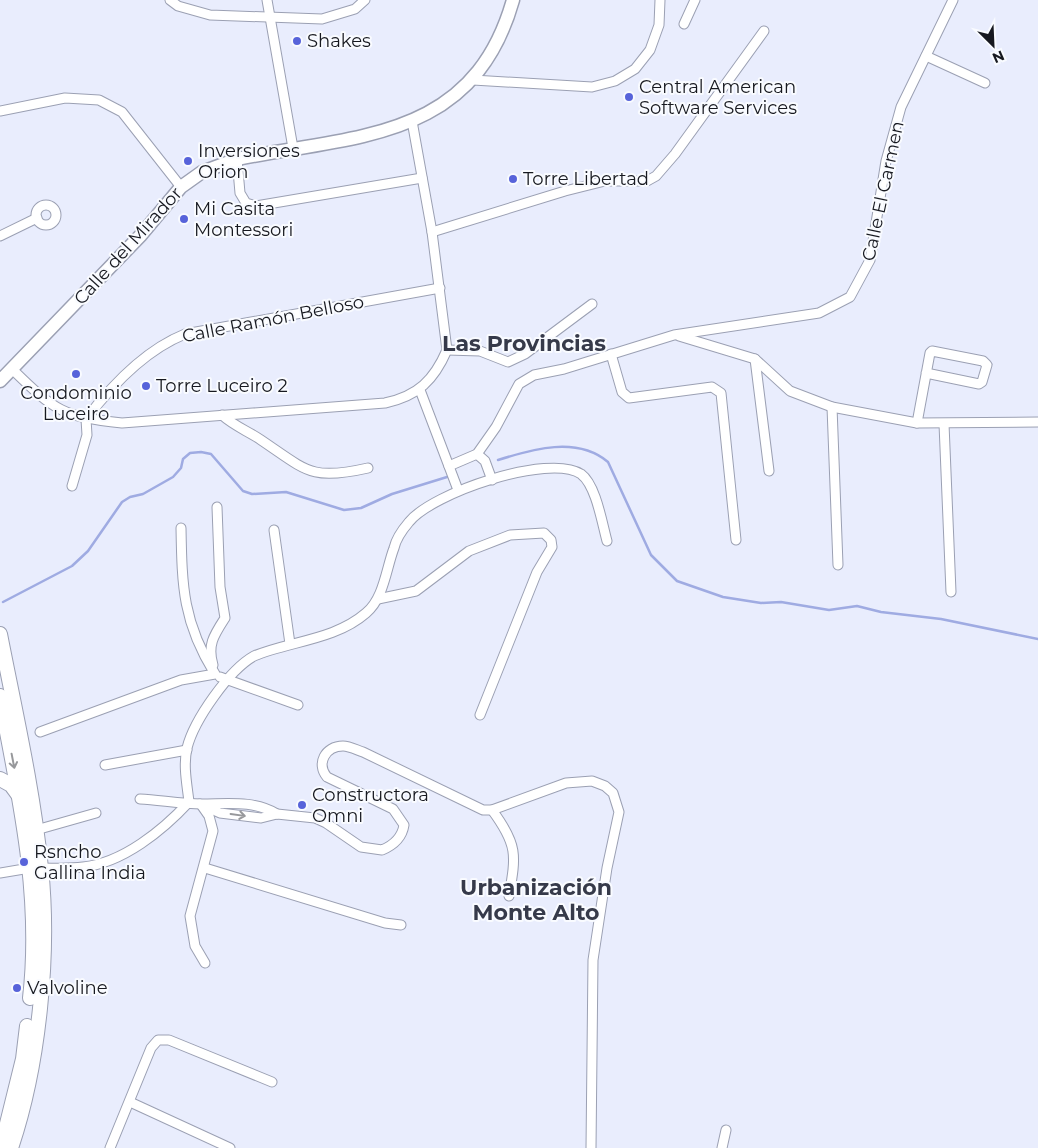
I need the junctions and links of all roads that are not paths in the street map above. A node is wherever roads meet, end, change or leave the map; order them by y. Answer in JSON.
{"nodes":[{"id":1,"x":170,"y":0,"type":"edge"},
{"id":2,"x":267,"y":0,"type":"edge"},
{"id":3,"x":365,"y":0,"type":"edge"},
{"id":4,"x":513,"y":0,"type":"edge"},
{"id":5,"x":660,"y":0,"type":"edge"},
{"id":6,"x":695,"y":0,"type":"edge"},
{"id":7,"x":953,"y":0,"type":"edge"},
{"id":8,"x":272,"y":16,"type":"junction"},
{"id":9,"x":684,"y":24,"type":"dead end"},
{"id":10,"x":764,"y":32,"type":"dead end"},
{"id":11,"x":926,"y":56,"type":"junction"},
{"id":12,"x":473,"y":80,"type":"junction"},
{"id":13,"x":985,"y":83,"type":"dead end"},
{"id":14,"x":0,"y":111,"type":"edge"},
{"id":15,"x":412,"y":121,"type":"junction"},
{"id":16,"x":293,"y":148,"type":"junction"},
{"id":17,"x":237,"y":159,"type":"junction"},
{"id":18,"x":422,"y":178,"type":"junction"},
{"id":19,"x":181,"y":187,"type":"junction"},
{"id":20,"x":37,"y":218,"type":"dead end"},
{"id":21,"x":432,"y":232,"type":"junction"},
{"id":22,"x":0,"y":236,"type":"edge"},
{"id":23,"x":440,"y":288,"type":"junction"},
{"id":24,"x":592,"y":304,"type":"dead end"},
{"id":25,"x":674,"y":335,"type":"junction"},
{"id":26,"x":447,"y":350,"type":"junction"},
{"id":27,"x":611,"y":354,"type":"junction"},
{"id":28,"x":755,"y":358,"type":"junction"},
{"id":29,"x":13,"y":370,"type":"junction"},
{"id":30,"x":926,"y":373,"type":"junction"},
{"id":31,"x":0,"y":381,"type":"edge"},
{"id":32,"x":420,"y":390,"type":"junction"},
{"id":33,"x":832,"y":407,"type":"junction"},
{"id":34,"x":222,"y":415,"type":"junction"},
{"id":35,"x":86,"y":419,"type":"junction"},
{"id":36,"x":1038,"y":422,"type":"edge"},
{"id":37,"x":916,"y":423,"type":"junction"},
{"id":38,"x":944,"y":424,"type":"junction"},
{"id":39,"x":477,"y":454,"type":"junction"},
{"id":40,"x":449,"y":466,"type":"junction"},
{"id":41,"x":368,"y":468,"type":"dead end"},
{"id":42,"x":769,"y":471,"type":"dead end"},
{"id":43,"x":492,"y":480,"type":"junction"},
{"id":44,"x":72,"y":486,"type":"dead end"},
{"id":45,"x":458,"y":490,"type":"junction"},
{"id":46,"x":216,"y":507,"type":"dead end"},
{"id":47,"x":181,"y":528,"type":"dead end"},
{"id":48,"x":274,"y":530,"type":"dead end"},
{"id":49,"x":607,"y":540,"type":"dead end"},
{"id":50,"x":736,"y":540,"type":"dead end"},
{"id":51,"x":838,"y":565,"type":"dead end"},
{"id":52,"x":951,"y":592,"type":"dead end"},
{"id":53,"x":378,"y":599,"type":"junction"},
{"id":54,"x":0,"y":634,"type":"edge"},
{"id":55,"x":290,"y":644,"type":"junction"},
{"id":56,"x":215,"y":674,"type":"junction"},
{"id":57,"x":224,"y":680,"type":"junction"},
{"id":58,"x":0,"y":696,"type":"edge"},
{"id":59,"x":298,"y":705,"type":"dead end"},
{"id":60,"x":480,"y":715,"type":"dead end"},
{"id":61,"x":5,"y":723,"type":"junction"},
{"id":62,"x":40,"y":732,"type":"dead end"},
{"id":63,"x":0,"y":740,"type":"edge"},
{"id":64,"x":187,"y":750,"type":"junction"},
{"id":65,"x":105,"y":765,"type":"dead end"},
{"id":66,"x":0,"y":779,"type":"edge"},
{"id":67,"x":20,"y":798,"type":"junction"},
{"id":68,"x":140,"y":799,"type":"dead end"},
{"id":69,"x":189,"y":802,"type":"junction"},
{"id":70,"x":200,"y":804,"type":"junction"},
{"id":71,"x":492,"y":810,"type":"junction"},
{"id":72,"x":96,"y":813,"type":"dead end"},
{"id":73,"x":36,"y":830,"type":"junction"},
{"id":74,"x":36,"y":868,"type":"junction"},
{"id":75,"x":205,"y":868,"type":"junction"},
{"id":76,"x":0,"y":873,"type":"edge"},
{"id":77,"x":509,"y":896,"type":"dead end"},
{"id":78,"x":401,"y":924,"type":"dead end"},
{"id":79,"x":205,"y":963,"type":"dead end"},
{"id":80,"x":272,"y":1082,"type":"dead end"},
{"id":81,"x":130,"y":1102,"type":"junction"},
{"id":82,"x":726,"y":1130,"type":"dead end"},
{"id":83,"x":11,"y":1147,"type":"edge"},
{"id":84,"x":110,"y":1148,"type":"edge"},
{"id":85,"x":230,"y":1148,"type":"edge"},
{"id":86,"x":591,"y":1148,"type":"edge"},
{"id":87,"x":722,"y":1148,"type":"edge"}],
"edges":[{"from":1,"to":8,"type":"street"},
{"from":2,"to":8,"type":"street"},
{"from":3,"to":8,"type":"street"},
{"from":4,"to":12,"type":"street","name":"Calle del Mirador"},
{"from":5,"to":12,"type":"street"},
{"from":6,"to":9,"type":"street"},
{"from":7,"to":11,"type":"street","name":"Calle El Carmen"},
{"from":8,"to":16,"type":"street"},
{"from":10,"to":21,"type":"street"},
{"from":11,"to":13,"type":"street"},
{"from":11,"to":25,"type":"street","name":"Calle El Carmen"},
{"from":12,"to":15,"type":"street","name":"Calle del Mirador"},
{"from":14,"to":19,"type":"street"},
{"from":15,"to":16,"type":"street","name":"Calle del Mirador"},
{"from":15,"to":18,"type":"street"},
{"from":16,"to":17,"type":"street","name":"Calle del Mirador"},
{"from":17,"to":18,"type":"street"},
{"from":17,"to":19,"type":"street","name":"Calle del Mirador"},
{"from":18,"to":21,"type":"street"},
{"from":19,"to":29,"type":"street","name":"Calle del Mirador"},
{"from":20,"to":22,"type":"street"},
{"from":21,"to":23,"type":"street"},
{"from":23,"to":26,"type":"street"},
{"from":23,"to":35,"type":"street","name":"Calle Ramón Belloso"},
{"from":24,"to":26,"type":"street"},
{"from":25,"to":27,"type":"street","name":"Calle El Carmen"},
{"from":25,"to":28,"type":"street"},
{"from":26,"to":32,"type":"street"},
{"from":27,"to":39,"type":"street","name":"Calle El Carmen"},
{"from":27,"to":50,"type":"street"},
{"from":28,"to":33,"type":"street"},
{"from":28,"to":42,"type":"street"},
{"from":29,"to":31,"type":"street","name":"Calle del Mirador"},
{"from":29,"to":35,"type":"street"},
{"from":30,"to":30,"type":"street"},
{"from":30,"to":37,"type":"street"},
{"from":32,"to":34,"type":"street"},
{"from":32,"to":40,"type":"street"},
{"from":33,"to":37,"type":"street"},
{"from":33,"to":51,"type":"street"},
{"from":34,"to":35,"type":"street"},
{"from":34,"to":41,"type":"street"},
{"from":35,"to":44,"type":"street"},
{"from":36,"to":38,"type":"street"},
{"from":37,"to":38,"type":"street"},
{"from":38,"to":52,"type":"street"},
{"from":39,"to":40,"type":"street"},
{"from":39,"to":43,"type":"street"},
{"from":40,"to":45,"type":"street"},
{"from":43,"to":45,"type":"street"},
{"from":43,"to":49,"type":"street"},
{"from":45,"to":53,"type":"street"},
{"from":46,"to":56,"type":"street"},
{"from":47,"to":56,"type":"street"},
{"from":48,"to":55,"type":"street"},
{"from":53,"to":55,"type":"street"},
{"from":53,"to":60,"type":"street"},
{"from":54,"to":73,"type":"main road"},
{"from":55,"to":57,"type":"street"},
{"from":56,"to":57,"type":"street"},
{"from":56,"to":62,"type":"street"},
{"from":57,"to":59,"type":"street"},
{"from":57,"to":64,"type":"street"},
{"from":58,"to":61,"type":"main road"},
{"from":61,"to":63,"type":"main road"},
{"from":61,"to":67,"type":"main road","one_way":true},
{"from":64,"to":65,"type":"street"},
{"from":64,"to":69,"type":"street"},
{"from":66,"to":67,"type":"main road"},
{"from":67,"to":74,"type":"main road"},
{"from":68,"to":69,"type":"street"},
{"from":69,"to":70,"type":"street"},
{"from":69,"to":74,"type":"street"},
{"from":70,"to":71,"type":"street"},
{"from":70,"to":75,"type":"street"},
{"from":71,"to":77,"type":"street"},
{"from":71,"to":86,"type":"street"},
{"from":72,"to":73,"type":"street"},
{"from":73,"to":74,"type":"main road"},
{"from":74,"to":76,"type":"street"},
{"from":74,"to":83,"type":"main road"},
{"from":75,"to":78,"type":"street"},
{"from":75,"to":79,"type":"street"},
{"from":80,"to":81,"type":"street"},
{"from":81,"to":84,"type":"street"},
{"from":81,"to":85,"type":"street"},
{"from":82,"to":87,"type":"street"}]}
